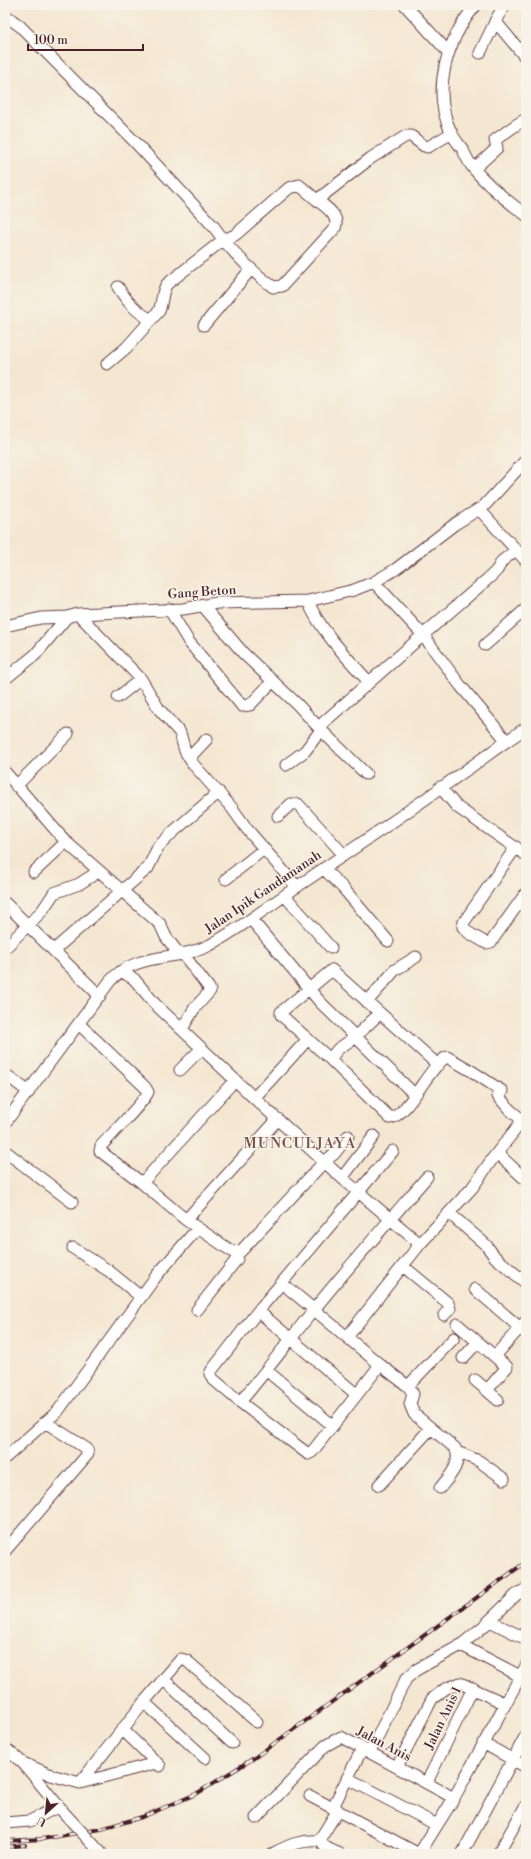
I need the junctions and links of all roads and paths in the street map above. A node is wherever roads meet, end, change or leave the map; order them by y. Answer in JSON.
{"nodes":[{"id":1,"x":405,"y":5,"type":"edge"},
{"id":2,"x":476,"y":5,"type":"edge"},
{"id":3,"x":505,"y":5,"type":"edge"},
{"id":4,"x":5,"y":15,"type":"edge"},
{"id":5,"x":495,"y":21,"type":"junction"},
{"id":6,"x":448,"y":52,"type":"junction"},
{"id":7,"x":480,"y":53,"type":"dead end"},
{"id":8,"x":526,"y":58,"type":"edge"},
{"id":9,"x":526,"y":119,"type":"edge"},
{"id":10,"x":452,"y":133,"type":"junction"},
{"id":11,"x":478,"y":165,"type":"junction"},
{"id":12,"x":317,"y":200,"type":"junction"},
{"id":13,"x":526,"y":215,"type":"edge"},
{"id":14,"x":224,"y":240,"type":"junction"},
{"id":15,"x":251,"y":269,"type":"junction"},
{"id":16,"x":118,"y":287,"type":"dead end"},
{"id":17,"x":151,"y":320,"type":"junction"},
{"id":18,"x":204,"y":325,"type":"dead end"},
{"id":19,"x":107,"y":364,"type":"dead end"},
{"id":20,"x":526,"y":460,"type":"edge"},
{"id":21,"x":479,"y":509,"type":"junction"},
{"id":22,"x":523,"y":556,"type":"edge"},
{"id":23,"x":374,"y":582,"type":"junction"},
{"id":24,"x":308,"y":601,"type":"junction"},
{"id":25,"x":203,"y":606,"type":"junction"},
{"id":26,"x":169,"y":609,"type":"junction"},
{"id":27,"x":526,"y":609,"type":"edge"},
{"id":28,"x":73,"y":616,"type":"junction"},
{"id":29,"x":5,"y":626,"type":"edge"},
{"id":30,"x":423,"y":635,"type":"junction"},
{"id":31,"x":485,"y":645,"type":"dead end"},
{"id":32,"x":141,"y":679,"type":"junction"},
{"id":33,"x":5,"y":680,"type":"edge"},
{"id":34,"x":273,"y":681,"type":"junction"},
{"id":35,"x":369,"y":682,"type":"junction"},
{"id":36,"x":118,"y":697,"type":"dead end"},
{"id":37,"x":321,"y":730,"type":"junction"},
{"id":38,"x":525,"y":731,"type":"edge"},
{"id":39,"x":68,"y":734,"type":"dead end"},
{"id":40,"x":207,"y":740,"type":"dead end"},
{"id":41,"x":506,"y":740,"type":"junction"},
{"id":42,"x":189,"y":758,"type":"junction"},
{"id":43,"x":286,"y":765,"type":"dead end"},
{"id":44,"x":5,"y":772,"type":"edge"},
{"id":45,"x":366,"y":774,"type":"dead end"},
{"id":46,"x":16,"y":786,"type":"junction"},
{"id":47,"x":440,"y":787,"type":"junction"},
{"id":48,"x":219,"y":792,"type":"junction"},
{"id":49,"x":278,"y":816,"type":"dead end"},
{"id":50,"x":66,"y":842,"type":"junction"},
{"id":51,"x":516,"y":847,"type":"junction"},
{"id":52,"x":264,"y":849,"type":"junction"},
{"id":53,"x":526,"y":854,"type":"edge"},
{"id":54,"x":344,"y":855,"type":"junction"},
{"id":55,"x":324,"y":869,"type":"junction"},
{"id":56,"x":34,"y":872,"type":"dead end"},
{"id":57,"x":98,"y":872,"type":"junction"},
{"id":58,"x":226,"y":879,"type":"dead end"},
{"id":59,"x":297,"y":887,"type":"junction"},
{"id":60,"x":122,"y":892,"type":"junction"},
{"id":61,"x":526,"y":893,"type":"edge"},
{"id":62,"x":285,"y":896,"type":"junction"},
{"id":63,"x":5,"y":903,"type":"edge"},
{"id":64,"x":251,"y":919,"type":"junction"},
{"id":65,"x":28,"y":926,"type":"junction"},
{"id":66,"x":388,"y":941,"type":"dead end"},
{"id":67,"x":5,"y":948,"type":"edge"},
{"id":68,"x":331,"y":948,"type":"dead end"},
{"id":69,"x":54,"y":950,"type":"junction"},
{"id":70,"x":181,"y":954,"type":"junction"},
{"id":71,"x":416,"y":957,"type":"dead end"},
{"id":72,"x":121,"y":971,"type":"junction"},
{"id":73,"x":309,"y":990,"type":"junction"},
{"id":74,"x":100,"y":996,"type":"junction"},
{"id":75,"x":368,"y":1002,"type":"junction"},
{"id":76,"x":380,"y":1013,"type":"junction"},
{"id":77,"x":79,"y":1024,"type":"junction"},
{"id":78,"x":179,"y":1027,"type":"junction"},
{"id":79,"x":354,"y":1038,"type":"junction"},
{"id":80,"x":308,"y":1039,"type":"junction"},
{"id":81,"x":201,"y":1049,"type":"junction"},
{"id":82,"x":330,"y":1059,"type":"junction"},
{"id":83,"x":438,"y":1065,"type":"junction"},
{"id":84,"x":180,"y":1070,"type":"dead end"},
{"id":85,"x":5,"y":1074,"type":"edge"},
{"id":86,"x":235,"y":1080,"type":"junction"},
{"id":87,"x":29,"y":1092,"type":"junction"},
{"id":88,"x":414,"y":1095,"type":"junction"},
{"id":89,"x":254,"y":1098,"type":"junction"},
{"id":90,"x":278,"y":1119,"type":"junction"},
{"id":91,"x":524,"y":1122,"type":"edge"},
{"id":92,"x":5,"y":1123,"type":"edge"},
{"id":93,"x":348,"y":1136,"type":"dead end"},
{"id":94,"x":374,"y":1136,"type":"dead end"},
{"id":95,"x":5,"y":1150,"type":"edge"},
{"id":96,"x":392,"y":1151,"type":"dead end"},
{"id":97,"x":497,"y":1153,"type":"junction"},
{"id":98,"x":324,"y":1162,"type":"junction"},
{"id":99,"x":427,"y":1177,"type":"dead end"},
{"id":100,"x":342,"y":1178,"type":"junction"},
{"id":101,"x":526,"y":1180,"type":"edge"},
{"id":102,"x":142,"y":1183,"type":"junction"},
{"id":103,"x":358,"y":1192,"type":"junction"},
{"id":104,"x":72,"y":1202,"type":"dead end"},
{"id":105,"x":449,"y":1213,"type":"junction"},
{"id":106,"x":391,"y":1219,"type":"junction"},
{"id":107,"x":186,"y":1220,"type":"junction"},
{"id":108,"x":198,"y":1228,"type":"junction"},
{"id":109,"x":420,"y":1244,"type":"junction"},
{"id":110,"x":73,"y":1248,"type":"dead end"},
{"id":111,"x":238,"y":1253,"type":"junction"},
{"id":112,"x":403,"y":1266,"type":"junction"},
{"id":113,"x":282,"y":1283,"type":"junction"},
{"id":114,"x":526,"y":1283,"type":"edge"},
{"id":115,"x":475,"y":1289,"type":"dead end"},
{"id":116,"x":141,"y":1296,"type":"junction"},
{"id":117,"x":197,"y":1310,"type":"dead end"},
{"id":118,"x":314,"y":1310,"type":"junction"},
{"id":119,"x":258,"y":1311,"type":"junction"},
{"id":120,"x":444,"y":1315,"type":"dead end"},
{"id":121,"x":458,"y":1324,"type":"dead end"},
{"id":122,"x":524,"y":1327,"type":"edge"},
{"id":123,"x":346,"y":1336,"type":"junction"},
{"id":124,"x":454,"y":1338,"type":"dead end"},
{"id":125,"x":291,"y":1339,"type":"junction"},
{"id":126,"x":478,"y":1342,"type":"junction"},
{"id":127,"x":495,"y":1356,"type":"junction"},
{"id":128,"x":463,"y":1358,"type":"dead end"},
{"id":129,"x":378,"y":1363,"type":"junction"},
{"id":130,"x":266,"y":1370,"type":"junction"},
{"id":131,"x":474,"y":1380,"type":"dead end"},
{"id":132,"x":408,"y":1386,"type":"junction"},
{"id":133,"x":487,"y":1390,"type":"junction"},
{"id":134,"x":356,"y":1394,"type":"junction"},
{"id":135,"x":498,"y":1400,"type":"dead end"},
{"id":136,"x":240,"y":1402,"type":"junction"},
{"id":137,"x":45,"y":1422,"type":"junction"},
{"id":138,"x":332,"y":1425,"type":"junction"},
{"id":139,"x":431,"y":1428,"type":"junction"},
{"id":140,"x":457,"y":1452,"type":"junction"},
{"id":141,"x":5,"y":1458,"type":"edge"},
{"id":142,"x":504,"y":1479,"type":"dead end"},
{"id":143,"x":379,"y":1486,"type":"dead end"},
{"id":144,"x":440,"y":1488,"type":"dead end"},
{"id":145,"x":7,"y":1545,"type":"edge"},
{"id":146,"x":526,"y":1589,"type":"edge"},
{"id":147,"x":521,"y":1598,"type":"edge"},
{"id":148,"x":488,"y":1622,"type":"junction"},
{"id":149,"x":526,"y":1639,"type":"edge"},
{"id":150,"x":461,"y":1645,"type":"junction"},
{"id":151,"x":526,"y":1666,"type":"edge"},
{"id":152,"x":520,"y":1676,"type":"junction"},
{"id":153,"x":163,"y":1679,"type":"junction"},
{"id":154,"x":473,"y":1688,"type":"junction"},
{"id":155,"x":144,"y":1702,"type":"junction"},
{"id":156,"x":504,"y":1703,"type":"junction"},
{"id":157,"x":257,"y":1722,"type":"dead end"},
{"id":158,"x":123,"y":1730,"type":"junction"},
{"id":159,"x":526,"y":1735,"type":"edge"},
{"id":160,"x":232,"y":1743,"type":"dead end"},
{"id":161,"x":483,"y":1743,"type":"junction"},
{"id":162,"x":5,"y":1748,"type":"edge"},
{"id":163,"x":366,"y":1750,"type":"junction"},
{"id":164,"x":205,"y":1758,"type":"dead end"},
{"id":165,"x":513,"y":1760,"type":"junction"},
{"id":166,"x":23,"y":1763,"type":"junction"},
{"id":167,"x":397,"y":1767,"type":"junction"},
{"id":168,"x":526,"y":1767,"type":"edge"},
{"id":169,"x":347,"y":1778,"type":"junction"},
{"id":170,"x":80,"y":1782,"type":"junction"},
{"id":171,"x":427,"y":1782,"type":"junction"},
{"id":172,"x":310,"y":1796,"type":"dead end"},
{"id":173,"x":454,"y":1798,"type":"junction"},
{"id":174,"x":526,"y":1805,"type":"edge"},
{"id":175,"x":335,"y":1809,"type":"junction"},
{"id":176,"x":62,"y":1810,"type":"junction"},
{"id":177,"x":256,"y":1818,"type":"dead end"},
{"id":178,"x":5,"y":1823,"type":"edge"},
{"id":179,"x":437,"y":1825,"type":"junction"},
{"id":180,"x":321,"y":1841,"type":"junction"},
{"id":181,"x":102,"y":1854,"type":"edge"},
{"id":182,"x":272,"y":1854,"type":"edge"},
{"id":183,"x":340,"y":1854,"type":"edge"},
{"id":184,"x":419,"y":1854,"type":"edge"},
{"id":185,"x":462,"y":1854,"type":"edge"},
{"id":186,"x":498,"y":1854,"type":"edge"}],
"edges":[{"from":1,"to":6,"type":"street"},
{"from":2,"to":6,"type":"street"},
{"from":3,"to":5,"type":"street"},
{"from":4,"to":14,"type":"street"},
{"from":5,"to":7,"type":"street"},
{"from":5,"to":8,"type":"street"},
{"from":6,"to":10,"type":"street"},
{"from":9,"to":11,"type":"street"},
{"from":10,"to":11,"type":"street"},
{"from":10,"to":12,"type":"street"},
{"from":11,"to":13,"type":"street"},
{"from":12,"to":14,"type":"street"},
{"from":12,"to":15,"type":"street"},
{"from":14,"to":15,"type":"street"},
{"from":14,"to":17,"type":"street"},
{"from":15,"to":18,"type":"street"},
{"from":16,"to":17,"type":"street"},
{"from":17,"to":19,"type":"street"},
{"from":20,"to":21,"type":"street","name":"Gang Beton"},
{"from":21,"to":22,"type":"street"},
{"from":21,"to":23,"type":"street","name":"Gang Beton"},
{"from":22,"to":30,"type":"street"},
{"from":23,"to":24,"type":"street","name":"Gang Beton"},
{"from":23,"to":30,"type":"street"},
{"from":24,"to":25,"type":"street","name":"Gang Beton"},
{"from":24,"to":35,"type":"street"},
{"from":25,"to":26,"type":"street","name":"Gang Beton"},
{"from":25,"to":34,"type":"street"},
{"from":26,"to":28,"type":"street","name":"Gang Beton"},
{"from":26,"to":34,"type":"street"},
{"from":27,"to":31,"type":"street"},
{"from":28,"to":29,"type":"street","name":"Gang Beton"},
{"from":28,"to":32,"type":"street"},
{"from":28,"to":33,"type":"street"},
{"from":30,"to":35,"type":"street"},
{"from":30,"to":41,"type":"street"},
{"from":32,"to":36,"type":"street"},
{"from":32,"to":42,"type":"street"},
{"from":34,"to":37,"type":"street"},
{"from":35,"to":37,"type":"street"},
{"from":37,"to":43,"type":"street"},
{"from":37,"to":45,"type":"street"},
{"from":38,"to":41,"type":"street","name":"Jalan Ipik Gandamanah"},
{"from":39,"to":46,"type":"street"},
{"from":40,"to":42,"type":"street"},
{"from":41,"to":47,"type":"street","name":"Jalan Ipik Gandamanah"},
{"from":42,"to":48,"type":"street"},
{"from":44,"to":46,"type":"street"},
{"from":46,"to":50,"type":"street"},
{"from":47,"to":51,"type":"street"},
{"from":47,"to":54,"type":"street","name":"Jalan Ipik Gandamanah"},
{"from":48,"to":52,"type":"street"},
{"from":48,"to":60,"type":"street"},
{"from":49,"to":54,"type":"street"},
{"from":50,"to":56,"type":"street"},
{"from":50,"to":57,"type":"street"},
{"from":51,"to":53,"type":"street"},
{"from":51,"to":61,"type":"street"},
{"from":52,"to":58,"type":"street"},
{"from":52,"to":59,"type":"street"},
{"from":54,"to":55,"type":"street","name":"Jalan Ipik Gandamanah"},
{"from":55,"to":59,"type":"street","name":"Jalan Ipik Gandamanah"},
{"from":55,"to":66,"type":"street"},
{"from":57,"to":60,"type":"street"},
{"from":57,"to":65,"type":"street"},
{"from":59,"to":62,"type":"street","name":"Jalan Ipik Gandamanah"},
{"from":60,"to":69,"type":"street"},
{"from":60,"to":70,"type":"street"},
{"from":62,"to":64,"type":"street","name":"Jalan Ipik Gandamanah"},
{"from":62,"to":68,"type":"street"},
{"from":63,"to":65,"type":"street"},
{"from":64,"to":70,"type":"street","name":"Jalan Ipik Gandamanah"},
{"from":64,"to":73,"type":"street"},
{"from":65,"to":67,"type":"street"},
{"from":65,"to":69,"type":"street"},
{"from":69,"to":74,"type":"street"},
{"from":70,"to":72,"type":"street","name":"Jalan Ipik Gandamanah"},
{"from":70,"to":78,"type":"street"},
{"from":71,"to":75,"type":"street"},
{"from":72,"to":74,"type":"street","name":"Jalan Ipik Gandamanah"},
{"from":72,"to":78,"type":"street"},
{"from":73,"to":75,"type":"street"},
{"from":73,"to":79,"type":"street"},
{"from":73,"to":80,"type":"street"},
{"from":74,"to":77,"type":"street","name":"Jalan Ipik Gandamanah"},
{"from":75,"to":76,"type":"street"},
{"from":76,"to":79,"type":"street"},
{"from":76,"to":83,"type":"street"},
{"from":77,"to":87,"type":"street","name":"Jalan Ipik Gandamanah"},
{"from":77,"to":102,"type":"street"},
{"from":78,"to":81,"type":"street"},
{"from":79,"to":82,"type":"street"},
{"from":79,"to":88,"type":"street"},
{"from":80,"to":82,"type":"street"},
{"from":80,"to":89,"type":"street"},
{"from":81,"to":84,"type":"street"},
{"from":81,"to":86,"type":"street"},
{"from":82,"to":88,"type":"street"},
{"from":83,"to":88,"type":"street"},
{"from":83,"to":91,"type":"street"},
{"from":85,"to":87,"type":"street"},
{"from":86,"to":89,"type":"street"},
{"from":86,"to":102,"type":"street"},
{"from":87,"to":92,"type":"street","name":"Jalan Ipik Gandamanah"},
{"from":89,"to":90,"type":"street"},
{"from":90,"to":98,"type":"street"},
{"from":90,"to":107,"type":"street"},
{"from":91,"to":97,"type":"street"},
{"from":93,"to":98,"type":"street"},
{"from":94,"to":100,"type":"street"},
{"from":95,"to":104,"type":"street"},
{"from":96,"to":103,"type":"street"},
{"from":97,"to":101,"type":"street"},
{"from":97,"to":105,"type":"street"},
{"from":98,"to":100,"type":"street"},
{"from":98,"to":111,"type":"street"},
{"from":99,"to":106,"type":"street"},
{"from":100,"to":103,"type":"street"},
{"from":102,"to":107,"type":"street"},
{"from":103,"to":106,"type":"street"},
{"from":103,"to":113,"type":"street"},
{"from":105,"to":109,"type":"street"},
{"from":105,"to":114,"type":"street"},
{"from":106,"to":109,"type":"street"},
{"from":106,"to":118,"type":"street"},
{"from":107,"to":108,"type":"street"},
{"from":108,"to":111,"type":"street"},
{"from":108,"to":116,"type":"street"},
{"from":109,"to":112,"type":"street"},
{"from":110,"to":116,"type":"street"},
{"from":111,"to":117,"type":"street"},
{"from":112,"to":120,"type":"street"},
{"from":112,"to":123,"type":"street"},
{"from":113,"to":118,"type":"street"},
{"from":113,"to":119,"type":"street"},
{"from":115,"to":122,"type":"street"},
{"from":116,"to":137,"type":"street"},
{"from":118,"to":123,"type":"street"},
{"from":118,"to":125,"type":"street"},
{"from":119,"to":125,"type":"street"},
{"from":119,"to":136,"type":"street"},
{"from":121,"to":126,"type":"street"},
{"from":122,"to":127,"type":"street"},
{"from":123,"to":129,"type":"street"},
{"from":124,"to":132,"type":"street"},
{"from":125,"to":130,"type":"street"},
{"from":125,"to":134,"type":"street"},
{"from":126,"to":127,"type":"street"},
{"from":126,"to":128,"type":"street"},
{"from":127,"to":133,"type":"street"},
{"from":129,"to":132,"type":"street"},
{"from":129,"to":134,"type":"street"},
{"from":130,"to":136,"type":"street"},
{"from":130,"to":138,"type":"street"},
{"from":131,"to":133,"type":"street"},
{"from":132,"to":139,"type":"street"},
{"from":133,"to":135,"type":"street"},
{"from":134,"to":138,"type":"street"},
{"from":136,"to":138,"type":"street"},
{"from":137,"to":141,"type":"street"},
{"from":137,"to":145,"type":"street"},
{"from":139,"to":140,"type":"street"},
{"from":139,"to":143,"type":"street"},
{"from":140,"to":142,"type":"street"},
{"from":140,"to":144,"type":"street"},
{"from":146,"to":147,"type":"street"},
{"from":147,"to":148,"type":"street"},
{"from":148,"to":149,"type":"street"},
{"from":148,"to":150,"type":"street"},
{"from":150,"to":152,"type":"street"},
{"from":150,"to":163,"type":"street"},
{"from":151,"to":152,"type":"street"},
{"from":152,"to":156,"type":"street"},
{"from":153,"to":155,"type":"street"},
{"from":153,"to":157,"type":"street"},
{"from":153,"to":160,"type":"street"},
{"from":154,"to":156,"type":"street"},
{"from":154,"to":167,"type":"street"},
{"from":154,"to":171,"type":"street","name":"Jalan Anis 1"},
{"from":155,"to":158,"type":"street"},
{"from":155,"to":164,"type":"street"},
{"from":156,"to":161,"type":"street"},
{"from":158,"to":170,"type":"street"},
{"from":158,"to":170,"type":"street"},
{"from":159,"to":165,"type":"street"},
{"from":161,"to":165,"type":"street"},
{"from":161,"to":173,"type":"street"},
{"from":162,"to":166,"type":"street"},
{"from":163,"to":167,"type":"street","name":"Jalan Anis"},
{"from":163,"to":169,"type":"street"},
{"from":163,"to":177,"type":"street","name":"Jalan Anis"},
{"from":165,"to":168,"type":"street"},
{"from":165,"to":185,"type":"street"},
{"from":166,"to":170,"type":"street"},
{"from":166,"to":176,"type":"street"},
{"from":167,"to":171,"type":"street","name":"Jalan Anis"},
{"from":169,"to":175,"type":"street"},
{"from":169,"to":179,"type":"street"},
{"from":171,"to":173,"type":"street","name":"Jalan Anis"},
{"from":172,"to":175,"type":"street"},
{"from":173,"to":179,"type":"street"},
{"from":174,"to":186,"type":"street"},
{"from":175,"to":180,"type":"street"},
{"from":175,"to":184,"type":"street"},
{"from":176,"to":178,"type":"street"},
{"from":176,"to":181,"type":"street","bridge":true},
{"from":179,"to":184,"type":"street"},
{"from":180,"to":182,"type":"street"},
{"from":180,"to":183,"type":"street"}]}
